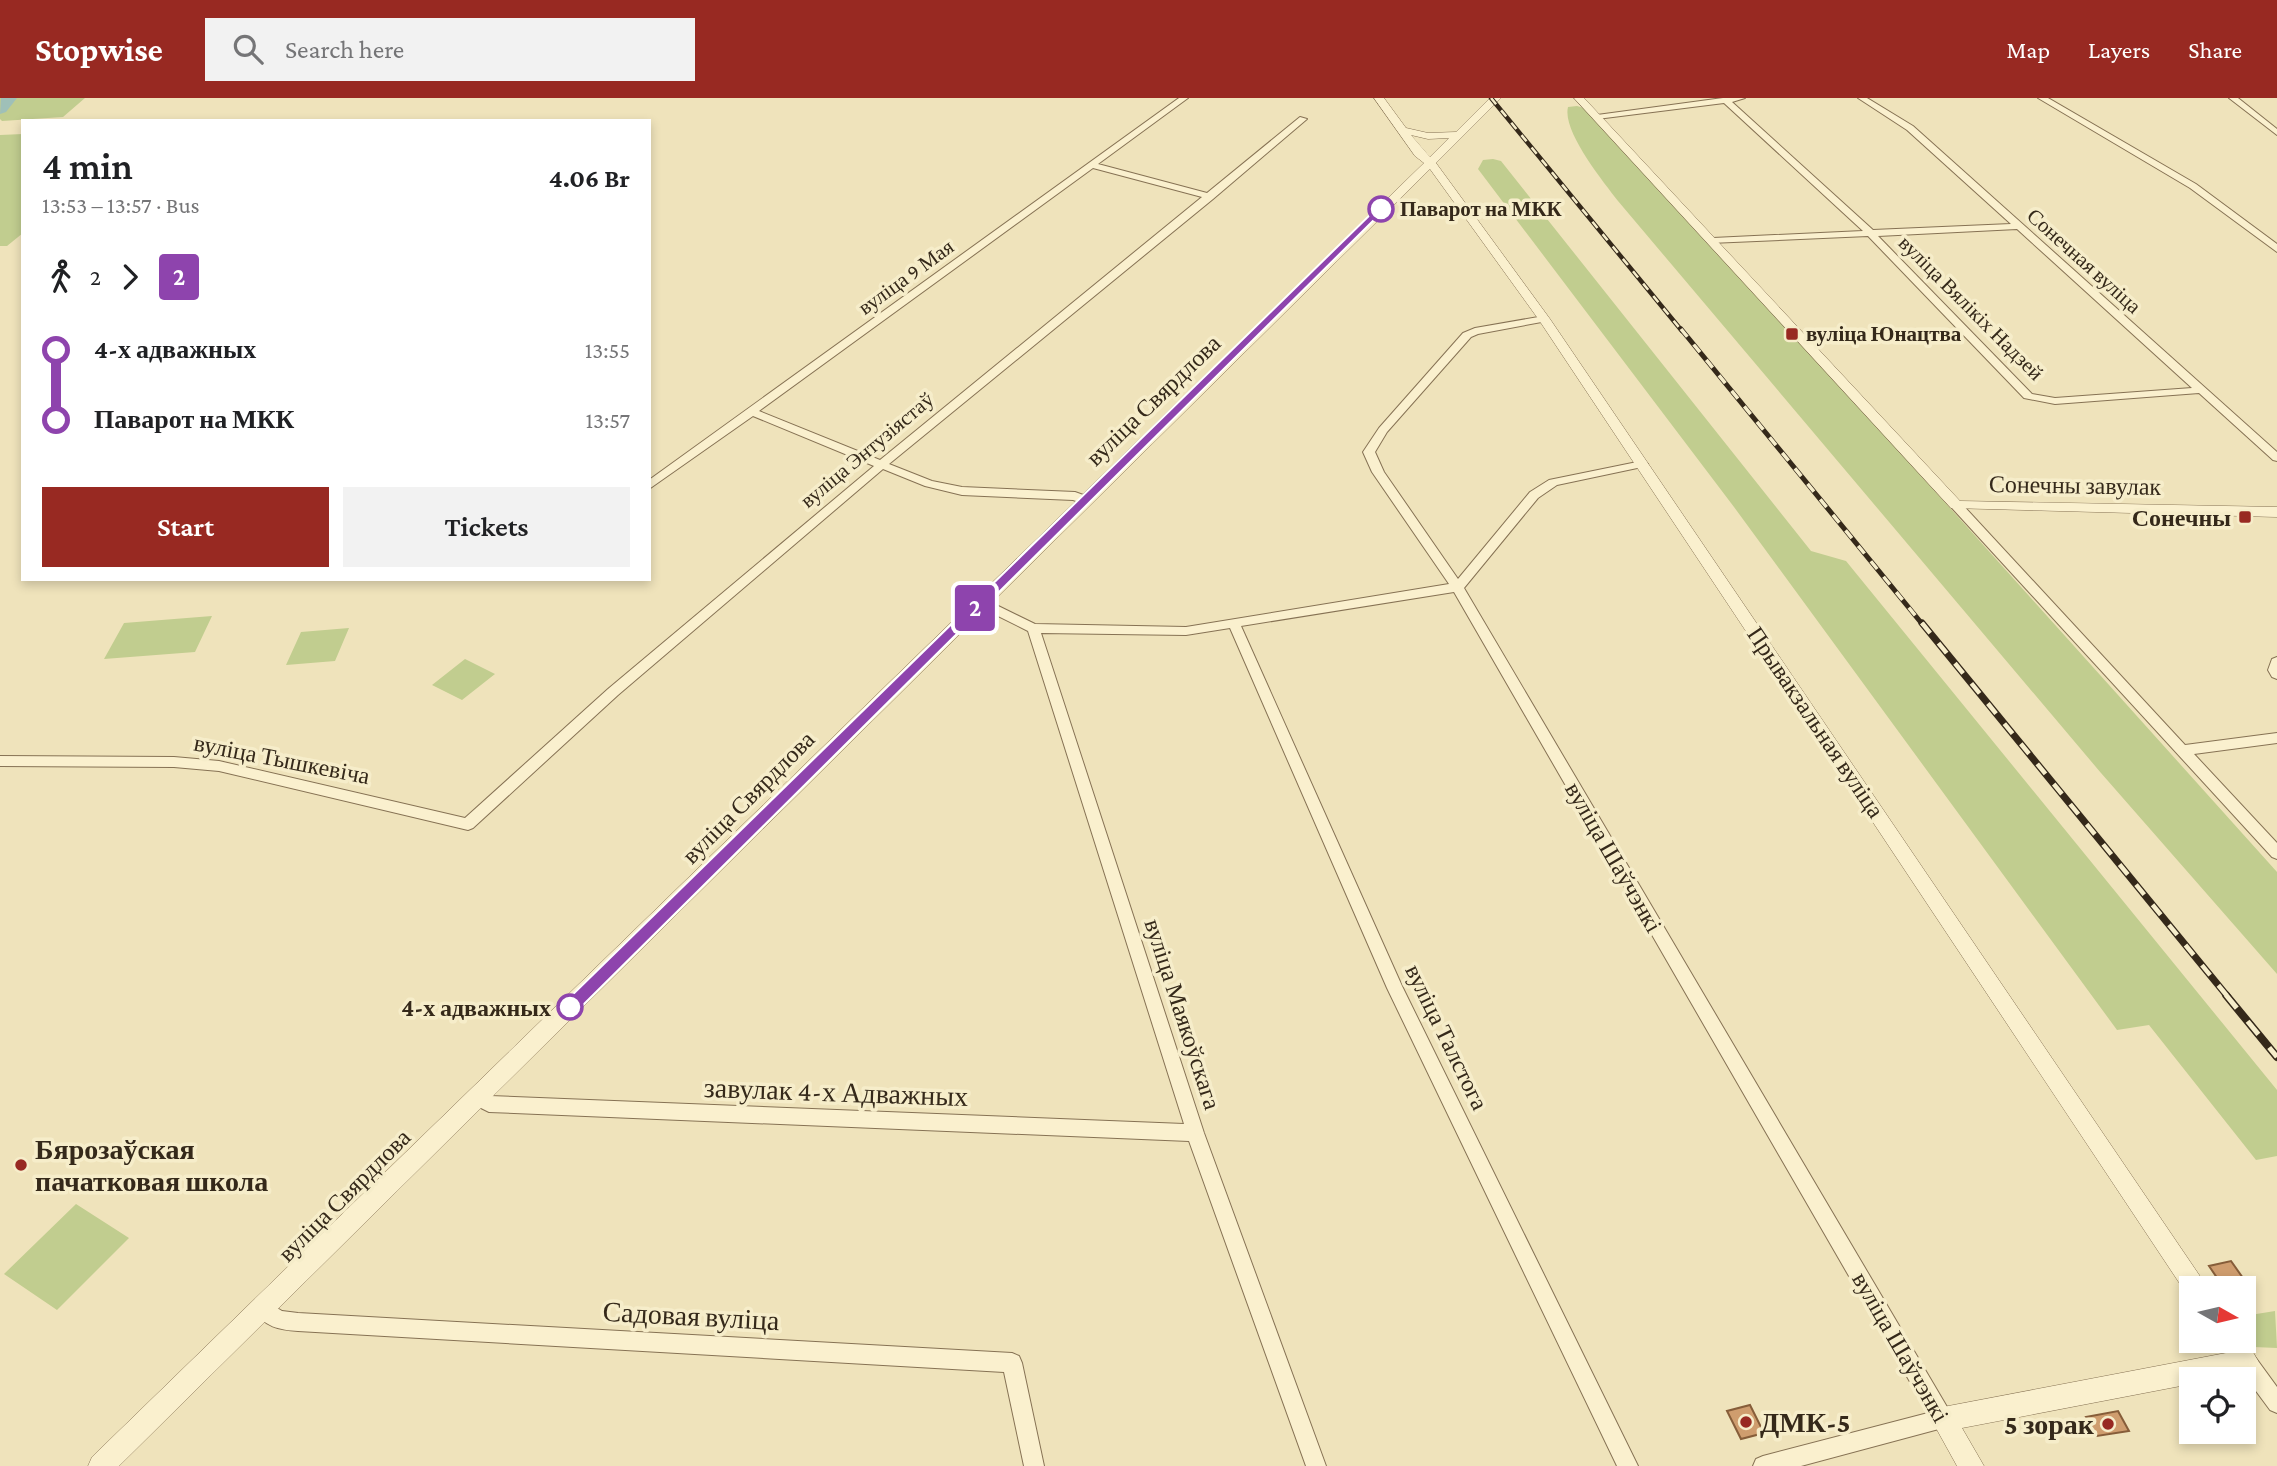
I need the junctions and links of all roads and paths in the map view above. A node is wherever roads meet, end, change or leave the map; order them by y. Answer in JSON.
{"nodes":[{"id":1,"x":1184,"y":98,"type":"edge"},
{"id":2,"x":1379,"y":98,"type":"edge"},
{"id":3,"x":1496,"y":98,"type":"edge"},
{"id":4,"x":1579,"y":98,"type":"edge"},
{"id":5,"x":1862,"y":98,"type":"edge"},
{"id":6,"x":2042,"y":98,"type":"edge"},
{"id":7,"x":2233,"y":98,"type":"edge"},
{"id":8,"x":1734,"y":99,"type":"edge"},
{"id":9,"x":1597,"y":117,"type":"junction"},
{"id":10,"x":1303,"y":119,"type":"dead end"},
{"id":11,"x":1405,"y":131,"type":"junction"},
{"id":12,"x":2277,"y":133,"type":"edge"},
{"id":13,"x":1455,"y":135,"type":"junction"},
{"id":14,"x":1429,"y":161,"type":"junction"},
{"id":15,"x":1092,"y":165,"type":"junction"},
{"id":16,"x":1409,"y":181,"type":"junction"},
{"id":17,"x":1445,"y":184,"type":"junction"},
{"id":18,"x":1210,"y":197,"type":"junction"},
{"id":19,"x":2019,"y":226,"type":"junction"},
{"id":20,"x":1869,"y":232,"type":"junction"},
{"id":21,"x":2272,"y":240,"type":"edge"},
{"id":22,"x":1713,"y":241,"type":"junction"},
{"id":23,"x":2277,"y":248,"type":"edge"},
{"id":24,"x":1544,"y":319,"type":"junction"},
{"id":25,"x":2202,"y":390,"type":"junction"},
{"id":26,"x":752,"y":412,"type":"junction"},
{"id":27,"x":2277,"y":458,"type":"edge"},
{"id":28,"x":1642,"y":464,"type":"junction"},
{"id":29,"x":879,"y":466,"type":"junction"},
{"id":30,"x":651,"y":485,"type":"edge"},
{"id":31,"x":1086,"y":500,"type":"junction"},
{"id":32,"x":1956,"y":505,"type":"junction"},
{"id":33,"x":2277,"y":512,"type":"edge"},
{"id":34,"x":1457,"y":587,"type":"junction"},
{"id":35,"x":980,"y":602,"type":"junction"},
{"id":36,"x":1234,"y":624,"type":"junction"},
{"id":37,"x":1033,"y":628,"type":"junction"},
{"id":38,"x":2277,"y":662,"type":"edge"},
{"id":39,"x":2277,"y":674,"type":"edge"},
{"id":40,"x":2277,"y":738,"type":"edge"},
{"id":41,"x":2184,"y":750,"type":"junction"},
{"id":42,"x":0,"y":761,"type":"edge"},
{"id":43,"x":468,"y":824,"type":"joint"},
{"id":44,"x":2277,"y":853,"type":"edge"},
{"id":45,"x":477,"y":1098,"type":"junction"},
{"id":46,"x":1195,"y":1133,"type":"junction"},
{"id":47,"x":2188,"y":1276,"type":"edge"},
{"id":48,"x":264,"y":1309,"type":"junction"},
{"id":49,"x":2241,"y":1353,"type":"edge"},
{"id":50,"x":2246,"y":1361,"type":"junction"},
{"id":51,"x":2277,"y":1403,"type":"edge"},
{"id":52,"x":1943,"y":1419,"type":"junction"},
{"id":53,"x":101,"y":1466,"type":"edge"},
{"id":54,"x":1034,"y":1466,"type":"edge"},
{"id":55,"x":1316,"y":1466,"type":"edge"},
{"id":56,"x":1628,"y":1466,"type":"edge"},
{"id":57,"x":1763,"y":1466,"type":"edge"},
{"id":58,"x":1971,"y":1466,"type":"edge"}],
"edges":[{"from":1,"to":15,"type":"street","name":"вуліца 9 Мая"},
{"from":2,"to":11,"type":"street"},
{"from":3,"to":13,"type":"street","name":"вуліца Свярдлова"},
{"from":4,"to":9,"type":"street"},
{"from":5,"to":19,"type":"street","name":"Сонечная вуліца"},
{"from":6,"to":21,"type":"street"},
{"from":7,"to":12,"type":"street"},
{"from":8,"to":9,"type":"street"},
{"from":8,"to":20,"type":"street","name":"вуліца Вялікіх Надзей"},
{"from":9,"to":22,"type":"street"},
{"from":10,"to":18,"type":"street","name":"вуліца Энтузіястаў"},
{"from":11,"to":13,"type":"street"},
{"from":11,"to":14,"type":"street"},
{"from":13,"to":14,"type":"street","name":"вуліца Свярдлова"},
{"from":14,"to":16,"type":"street","name":"вуліца Свярдлова"},
{"from":14,"to":17,"type":"street","name":"Прывакзальная вуліца"},
{"from":15,"to":18,"type":"street"},
{"from":15,"to":26,"type":"street","name":"вуліца 9 Мая"},
{"from":16,"to":17,"type":"street"},
{"from":16,"to":31,"type":"street","name":"вуліца Свярдлова"},
{"from":17,"to":24,"type":"street","name":"Прывакзальная вуліца"},
{"from":18,"to":29,"type":"street","name":"вуліца Энтузіястаў"},
{"from":19,"to":20,"type":"street"},
{"from":19,"to":25,"type":"street","name":"Сонечная вуліца"},
{"from":20,"to":22,"type":"street"},
{"from":20,"to":25,"type":"street","name":"вуліца Вялікіх Надзей"},
{"from":21,"to":23,"type":"street"},
{"from":22,"to":32,"type":"street"},
{"from":24,"to":28,"type":"street","name":"Прывакзальная вуліца"},
{"from":24,"to":34,"type":"street","name":"вуліца Шаўчэнкі"},
{"from":25,"to":27,"type":"street","name":"Сонечная вуліца"},
{"from":26,"to":29,"type":"street"},
{"from":26,"to":30,"type":"street","name":"вуліца 9 Мая"},
{"from":28,"to":34,"type":"street"},
{"from":28,"to":47,"type":"street","name":"Прывакзальная вуліца"},
{"from":29,"to":31,"type":"street"},
{"from":29,"to":43,"type":"street","name":"вуліца Энтузіястаў"},
{"from":31,"to":35,"type":"street","name":"вуліца Свярдлова"},
{"from":32,"to":33,"type":"street","name":"Сонечны завулак"},
{"from":32,"to":41,"type":"street"},
{"from":34,"to":36,"type":"street"},
{"from":34,"to":52,"type":"street","name":"вуліца Шаўчэнкі"},
{"from":35,"to":37,"type":"street"},
{"from":35,"to":45,"type":"street","name":"вуліца Свярдлова"},
{"from":36,"to":37,"type":"street"},
{"from":36,"to":56,"type":"street","name":"вуліца Талстога"},
{"from":37,"to":46,"type":"street","name":"вуліца Маякоўскага"},
{"from":38,"to":39,"type":"street"},
{"from":40,"to":41,"type":"street"},
{"from":41,"to":44,"type":"street"},
{"from":42,"to":43,"type":"street","name":"вуліца Тышкевіча"},
{"from":45,"to":46,"type":"street","name":"завулак 4-х Адважных"},
{"from":45,"to":48,"type":"street","name":"вуліца Свярдлова"},
{"from":46,"to":55,"type":"street","name":"вуліца Маякоўскага"},
{"from":48,"to":53,"type":"street","name":"вуліца Свярдлова"},
{"from":48,"to":54,"type":"street","name":"Садовая вуліца"},
{"from":49,"to":50,"type":"street"},
{"from":50,"to":51,"type":"street"},
{"from":50,"to":52,"type":"street"},
{"from":52,"to":57,"type":"street"},
{"from":52,"to":58,"type":"street","name":"вуліца Шаўчэнкі"}]}
